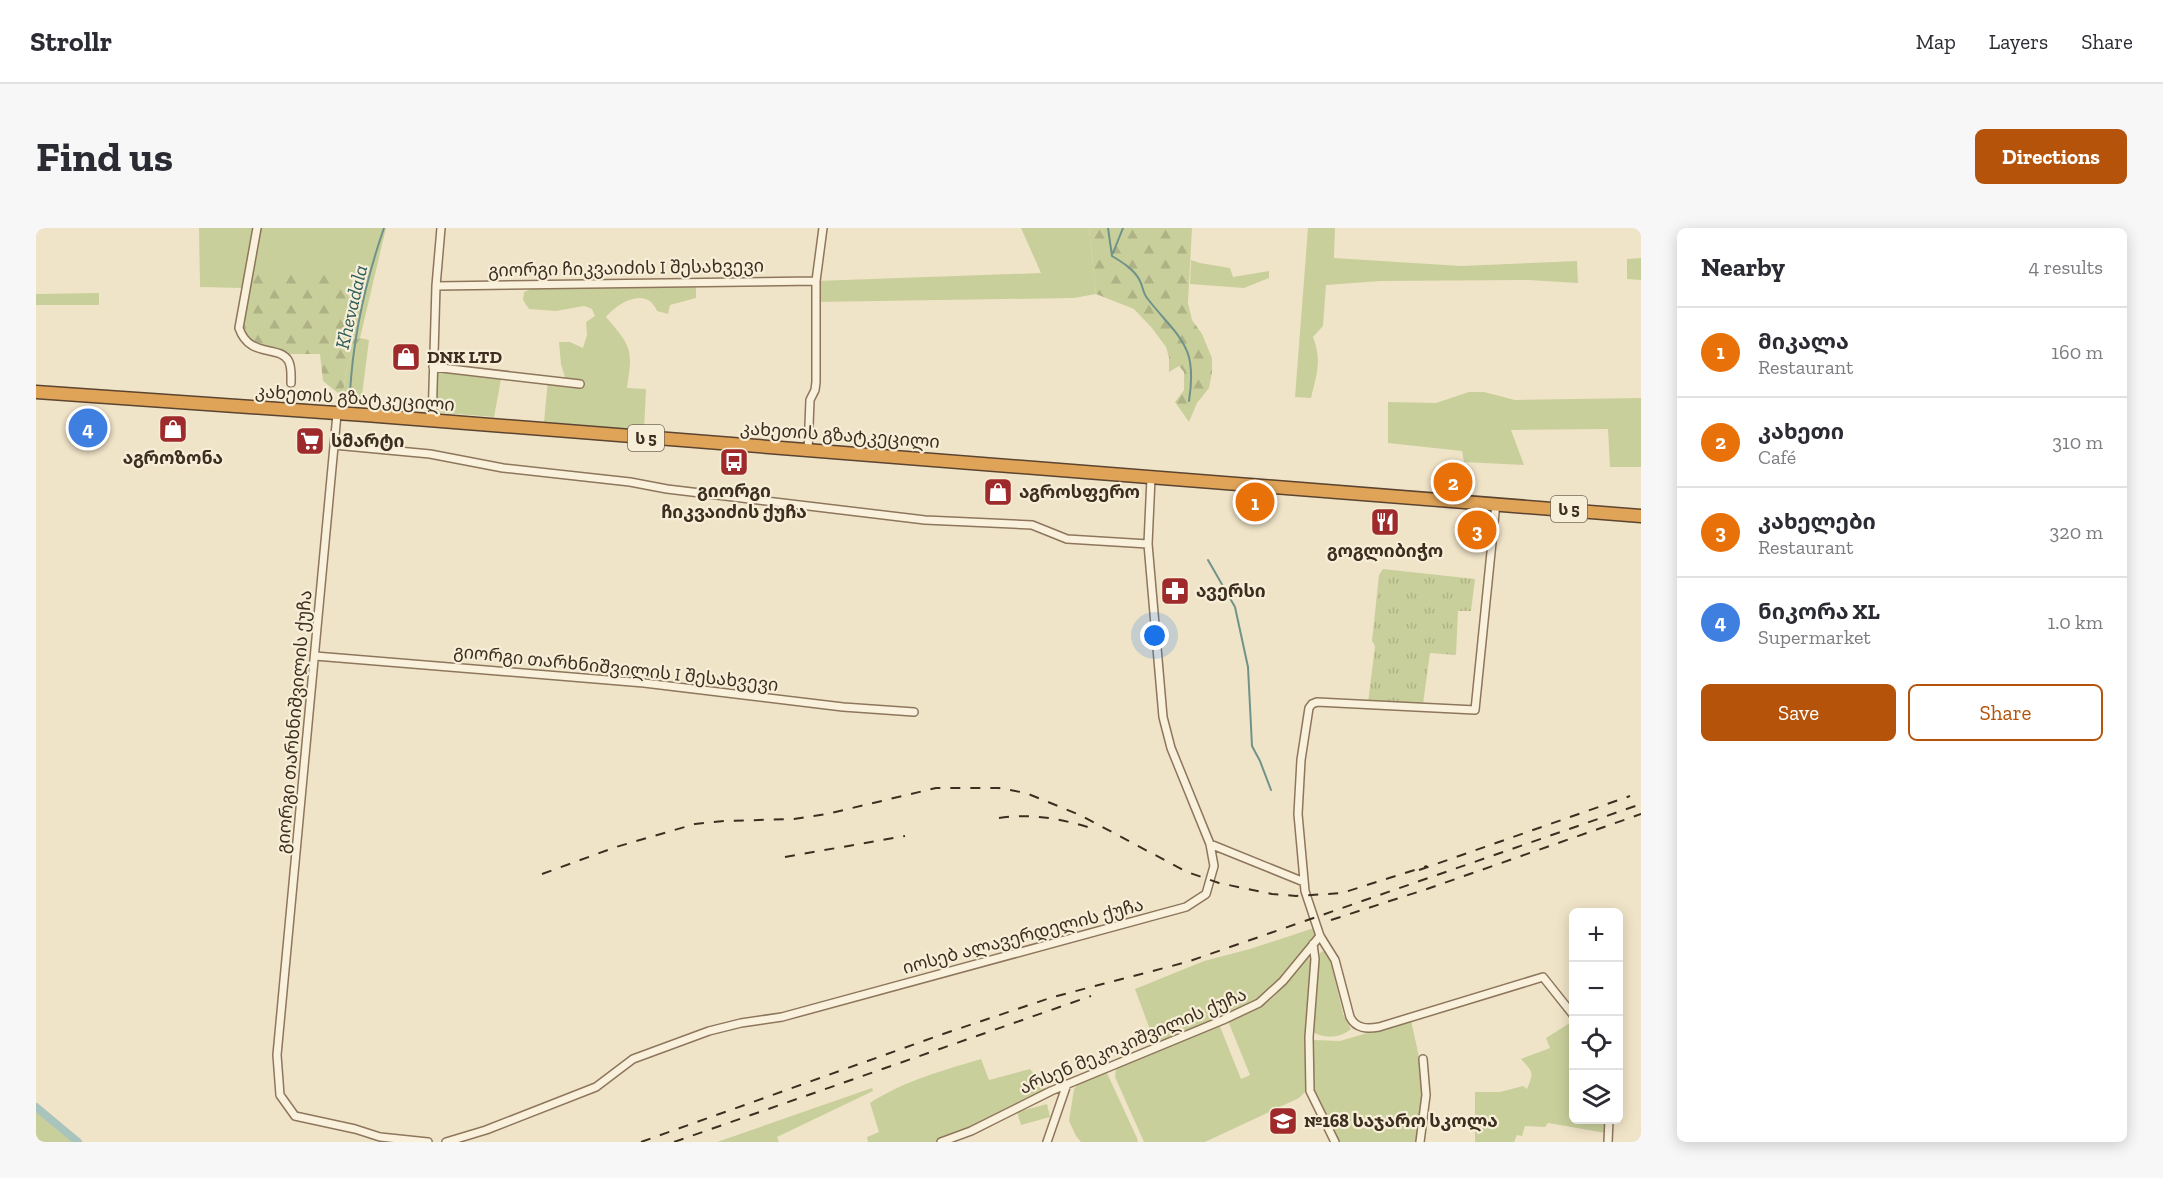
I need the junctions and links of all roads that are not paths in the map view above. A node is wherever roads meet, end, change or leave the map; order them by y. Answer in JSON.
{"nodes":[{"id":1,"x":258,"y":228,"type":"edge"},
{"id":2,"x":441,"y":228,"type":"edge"},
{"id":3,"x":823,"y":228,"type":"edge"},
{"id":4,"x":816,"y":281,"type":"junction"},
{"id":5,"x":436,"y":286,"type":"junction"},
{"id":6,"x":433,"y":367,"type":"junction"},
{"id":7,"x":291,"y":383,"type":"dead end"},
{"id":8,"x":580,"y":384,"type":"dead end"},
{"id":9,"x":36,"y":392,"type":"edge"},
{"id":10,"x":337,"y":414,"type":"junction"},
{"id":11,"x":432,"y":422,"type":"junction"},
{"id":12,"x":334,"y":445,"type":"junction"},
{"id":13,"x":808,"y":451,"type":"junction"},
{"id":14,"x":1151,"y":478,"type":"junction"},
{"id":15,"x":1496,"y":503,"type":"junction"},
{"id":16,"x":1641,"y":516,"type":"edge"},
{"id":17,"x":1148,"y":544,"type":"junction"},
{"id":18,"x":315,"y":656,"type":"junction"},
{"id":19,"x":914,"y":712,"type":"dead end"},
{"id":20,"x":1210,"y":844,"type":"junction"},
{"id":21,"x":1304,"y":882,"type":"junction"},
{"id":22,"x":1320,"y":936,"type":"junction"},
{"id":23,"x":1313,"y":944,"type":"junction"},
{"id":24,"x":1569,"y":1010,"type":"edge"},
{"id":25,"x":1423,"y":1059,"type":"dead end"},
{"id":26,"x":1067,"y":1084,"type":"junction"},
{"id":27,"x":1609,"y":1124,"type":"edge"},
{"id":28,"x":428,"y":1142,"type":"edge"},
{"id":29,"x":446,"y":1142,"type":"edge"},
{"id":30,"x":941,"y":1142,"type":"edge"},
{"id":31,"x":1047,"y":1142,"type":"edge"},
{"id":32,"x":1335,"y":1142,"type":"edge"},
{"id":33,"x":1420,"y":1142,"type":"edge"},
{"id":34,"x":1608,"y":1142,"type":"edge"}],
"edges":[{"from":1,"to":7,"type":"street"},
{"from":2,"to":5,"type":"street"},
{"from":3,"to":4,"type":"street"},
{"from":4,"to":5,"type":"street","name":"გიორგი ჩიკვაიძის I შესახვევი"},
{"from":4,"to":13,"type":"street"},
{"from":5,"to":6,"type":"street"},
{"from":6,"to":8,"type":"street"},
{"from":6,"to":11,"type":"street"},
{"from":9,"to":10,"type":"highway","name":"კახეთის გზატკეცილი","number":"ს 5"},
{"from":10,"to":11,"type":"highway","name":"კახეთის გზატკეცილი","number":"ს 5"},
{"from":10,"to":12,"type":"street","name":"გიორგი თარხნიშვილის ქუჩა"},
{"from":11,"to":13,"type":"highway","name":"კახეთის გზატკეცილი","number":"ს 5"},
{"from":12,"to":17,"type":"street"},
{"from":12,"to":18,"type":"street","name":"გიორგი თარხნიშვილის ქუჩა"},
{"from":13,"to":14,"type":"highway","name":"კახეთის გზატკეცილი","number":"ს 5"},
{"from":14,"to":15,"type":"highway","name":"კახეთის გზატკეცილი","number":"ს 5"},
{"from":14,"to":17,"type":"street","name":"იოსებ ალავერდელის ქუჩა"},
{"from":15,"to":16,"type":"highway","name":"კახეთის გზატკეცილი","number":"ს 5"},
{"from":15,"to":21,"type":"street"},
{"from":17,"to":20,"type":"street","name":"იოსებ ალავერდელის ქუჩა"},
{"from":18,"to":19,"type":"street","name":"გიორგი თარხნიშვილის I შესახვევი"},
{"from":18,"to":28,"type":"street","name":"გიორგი თარხნიშვილის ქუჩა"},
{"from":20,"to":21,"type":"street"},
{"from":20,"to":29,"type":"street","name":"იოსებ ალავერდელის ქუჩა"},
{"from":21,"to":22,"type":"street"},
{"from":22,"to":23,"type":"street","name":"არსენ მეკოკიშვილის ქუჩა"},
{"from":22,"to":24,"type":"street"},
{"from":23,"to":26,"type":"street","name":"არსენ მეკოკიშვილის ქუჩა"},
{"from":23,"to":32,"type":"street"},
{"from":25,"to":33,"type":"street"},
{"from":26,"to":30,"type":"street","name":"არსენ მეკოკიშვილის ქუჩა"},
{"from":26,"to":31,"type":"street"},
{"from":27,"to":34,"type":"street"}]}
